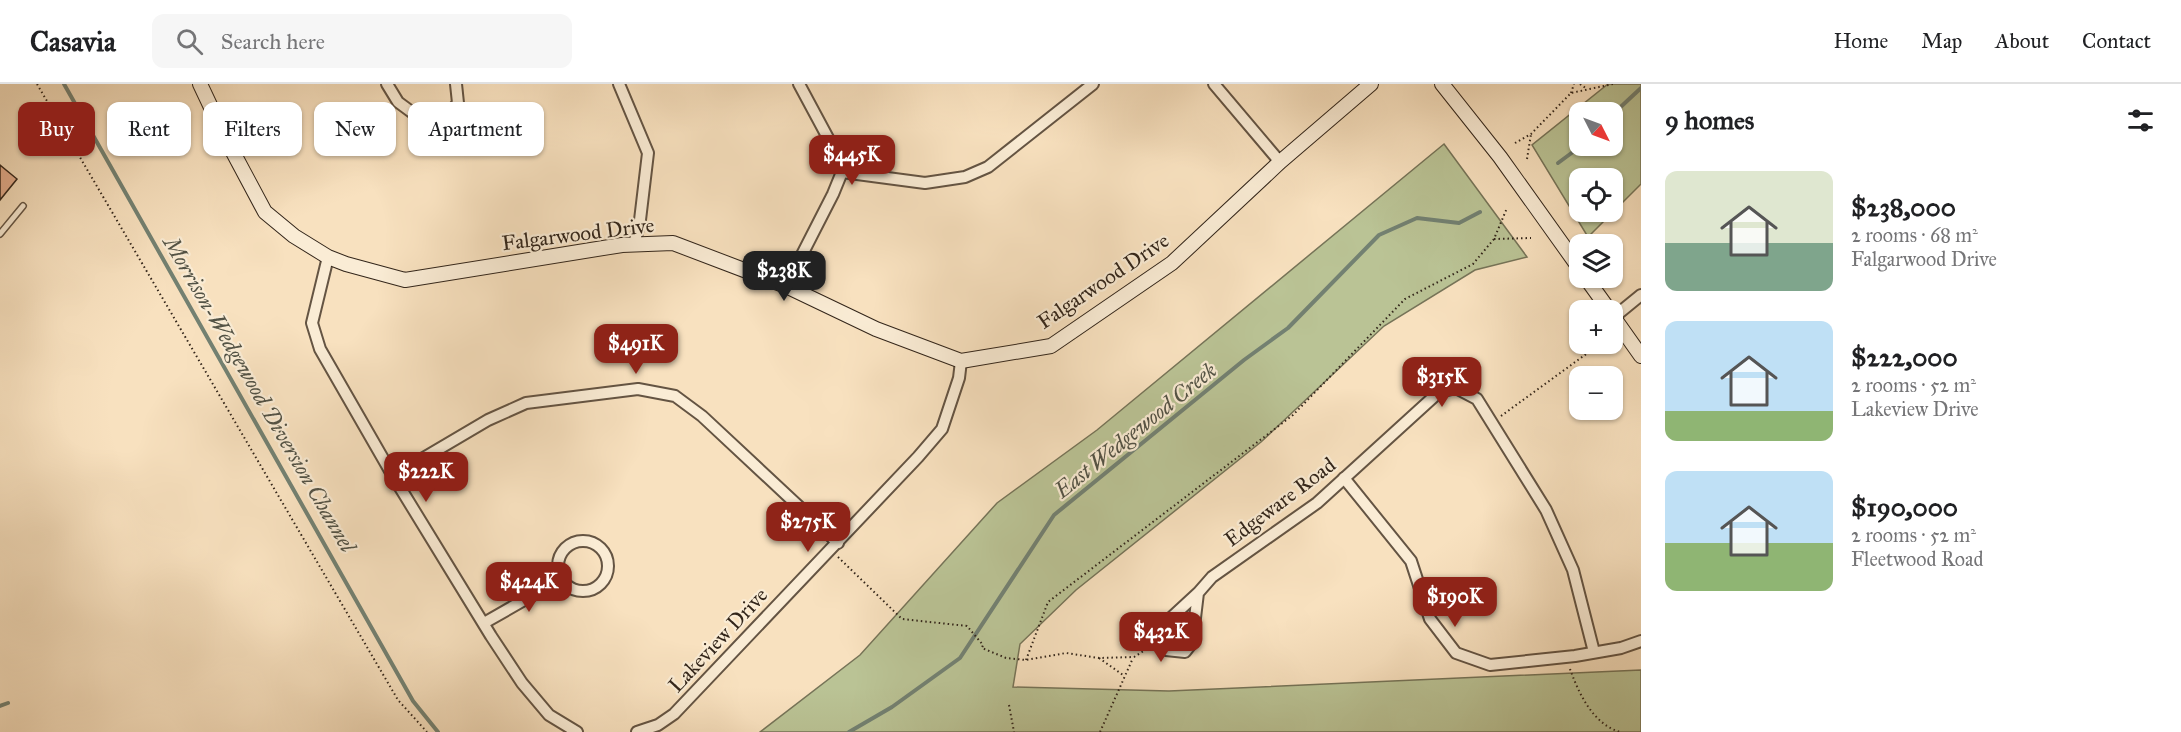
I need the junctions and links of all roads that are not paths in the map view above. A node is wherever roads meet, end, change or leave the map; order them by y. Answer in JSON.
{"nodes":[{"id":1,"x":200,"y":84,"type":"edge"},
{"id":2,"x":387,"y":84,"type":"edge"},
{"id":3,"x":456,"y":84,"type":"edge"},
{"id":4,"x":619,"y":84,"type":"edge"},
{"id":5,"x":799,"y":84,"type":"edge"},
{"id":6,"x":1093,"y":84,"type":"edge"},
{"id":7,"x":1214,"y":84,"type":"edge"},
{"id":8,"x":1371,"y":84,"type":"edge"},
{"id":9,"x":1442,"y":84,"type":"edge"},
{"id":10,"x":1280,"y":162,"type":"junction"},
{"id":11,"x":842,"y":172,"type":"junction"},
{"id":12,"x":23,"y":206,"type":"dead end"},
{"id":13,"x":0,"y":234,"type":"edge"},
{"id":14,"x":634,"y":244,"type":"junction"},
{"id":15,"x":1569,"y":254,"type":"edge"},
{"id":16,"x":328,"y":256,"type":"junction"},
{"id":17,"x":786,"y":286,"type":"junction"},
{"id":18,"x":1641,"y":296,"type":"edge"},
{"id":19,"x":1623,"y":307,"type":"edge"},
{"id":20,"x":1623,"y":330,"type":"edge"},
{"id":21,"x":1641,"y":356,"type":"edge"},
{"id":22,"x":961,"y":361,"type":"junction"},
{"id":23,"x":393,"y":476,"type":"junction"},
{"id":24,"x":1344,"y":478,"type":"junction"},
{"id":25,"x":838,"y":543,"type":"junction"},
{"id":26,"x":561,"y":579,"type":"junction"},
{"id":27,"x":1198,"y":593,"type":"junction"},
{"id":28,"x":484,"y":623,"type":"junction"},
{"id":29,"x":1641,"y":641,"type":"edge"},
{"id":30,"x":1594,"y":652,"type":"junction"},
{"id":31,"x":577,"y":732,"type":"edge"},
{"id":32,"x":637,"y":732,"type":"edge"}],
"edges":[{"from":1,"to":16,"type":"street","name":"Falgarwood Drive"},
{"from":2,"to":3,"type":"street"},
{"from":4,"to":14,"type":"street"},
{"from":5,"to":11,"type":"street"},
{"from":6,"to":11,"type":"street"},
{"from":7,"to":10,"type":"street"},
{"from":8,"to":10,"type":"street","name":"Falgarwood Drive"},
{"from":9,"to":15,"type":"street"},
{"from":10,"to":22,"type":"street","name":"Falgarwood Drive"},
{"from":11,"to":17,"type":"street"},
{"from":12,"to":13,"type":"lane"},
{"from":14,"to":16,"type":"street","name":"Falgarwood Drive"},
{"from":14,"to":17,"type":"street","name":"Falgarwood Drive"},
{"from":16,"to":23,"type":"street"},
{"from":17,"to":22,"type":"street","name":"Falgarwood Drive"},
{"from":18,"to":19,"type":"street"},
{"from":20,"to":21,"type":"street"},
{"from":22,"to":25,"type":"street","name":"Lakeview Drive"},
{"from":23,"to":25,"type":"street"},
{"from":23,"to":28,"type":"street"},
{"from":24,"to":27,"type":"street","name":"Edgeware Road"},
{"from":24,"to":30,"type":"street"},
{"from":24,"to":30,"type":"street","name":"Edgeware Road"},
{"from":25,"to":32,"type":"street","name":"Lakeview Drive"},
{"from":26,"to":26,"type":"street"},
{"from":26,"to":28,"type":"street"},
{"from":27,"to":27,"type":"street","name":"Edgeware Road"},
{"from":28,"to":31,"type":"street"},
{"from":29,"to":30,"type":"street"}]}
